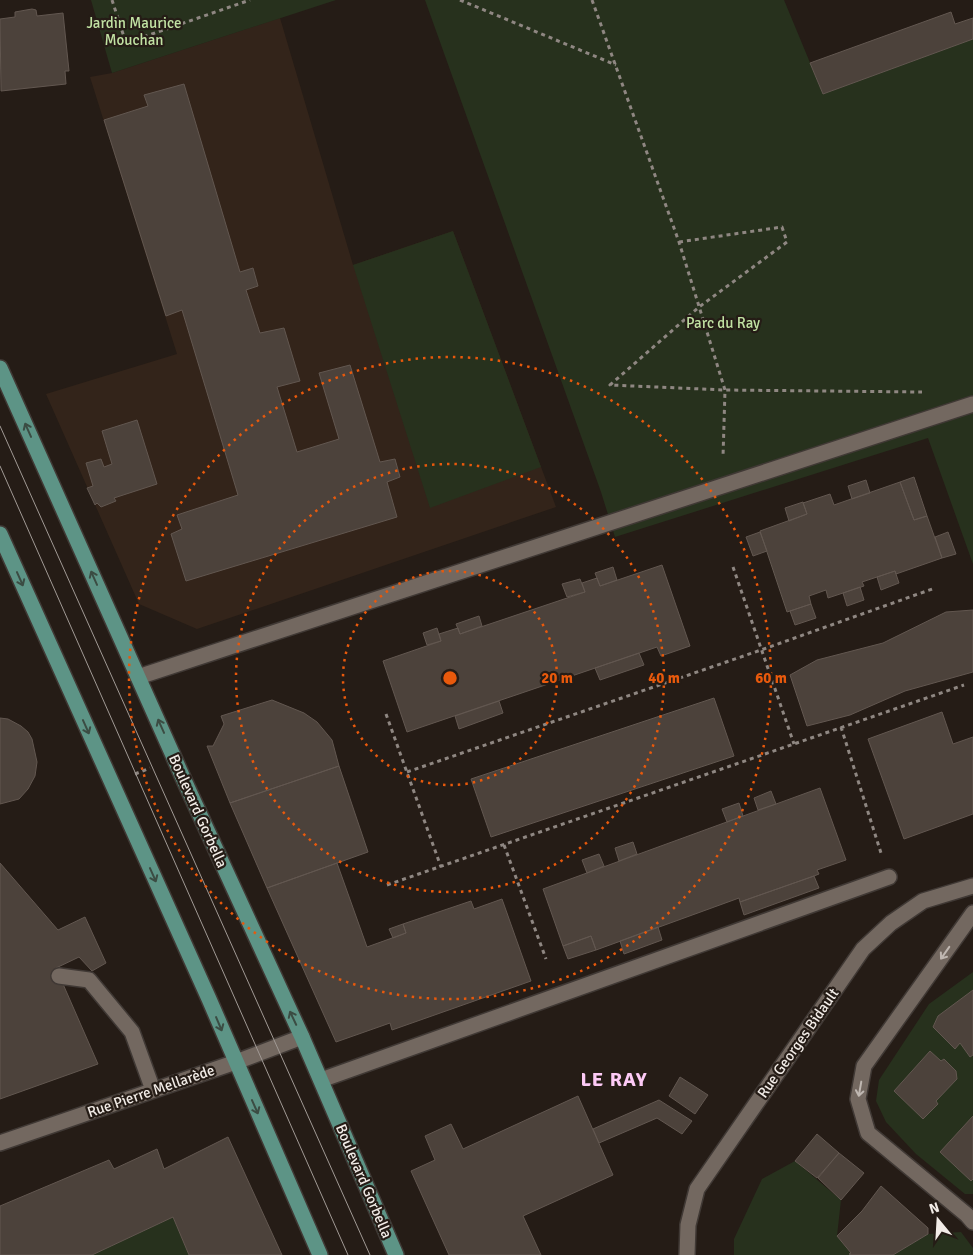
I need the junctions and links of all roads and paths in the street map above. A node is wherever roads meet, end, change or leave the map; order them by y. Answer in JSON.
{"nodes":[{"id":1,"x":112,"y":0,"type":"edge"},
{"id":2,"x":250,"y":0,"type":"edge"},
{"id":3,"x":460,"y":0,"type":"edge"},
{"id":4,"x":592,"y":0,"type":"edge"},
{"id":5,"x":616,"y":66,"type":"junction"},
{"id":6,"x":679,"y":242,"type":"junction"},
{"id":7,"x":699,"y":307,"type":"junction"},
{"id":8,"x":0,"y":368,"type":"edge"},
{"id":9,"x":725,"y":390,"type":"junction"},
{"id":10,"x":924,"y":392,"type":"dead end"},
{"id":11,"x":973,"y":404,"type":"edge"},
{"id":12,"x":722,"y":486,"type":"junction"},
{"id":13,"x":0,"y":534,"type":"edge"},
{"id":14,"x":732,"y":567,"type":"dead end"},
{"id":15,"x":935,"y":588,"type":"dead end"},
{"id":16,"x":761,"y":650,"type":"junction"},
{"id":17,"x":138,"y":676,"type":"junction"},
{"id":18,"x":964,"y":685,"type":"dead end"},
{"id":19,"x":386,"y":714,"type":"dead end"},
{"id":20,"x":841,"y":727,"type":"junction"},
{"id":21,"x":794,"y":744,"type":"junction"},
{"id":22,"x":174,"y":758,"type":"junction"},
{"id":23,"x":407,"y":772,"type":"junction"},
{"id":24,"x":112,"y":783,"type":"junction"},
{"id":25,"x":504,"y":845,"type":"junction"},
{"id":26,"x":441,"y":867,"type":"junction"},
{"id":27,"x":889,"y":877,"type":"joint"},
{"id":28,"x":387,"y":885,"type":"dead end"},
{"id":29,"x":973,"y":886,"type":"edge"},
{"id":30,"x":973,"y":913,"type":"edge"},
{"id":31,"x":546,"y":959,"type":"dead end"},
{"id":32,"x":59,"y":976,"type":"dead end"},
{"id":33,"x":302,"y":1037,"type":"junction"},
{"id":34,"x":236,"y":1062,"type":"junction"},
{"id":35,"x":321,"y":1080,"type":"junction"},
{"id":36,"x":153,"y":1090,"type":"junction"},
{"id":37,"x":0,"y":1143,"type":"edge"},
{"id":38,"x":971,"y":1216,"type":"edge"},
{"id":39,"x":320,"y":1255,"type":"edge"},
{"id":40,"x":396,"y":1255,"type":"edge"},
{"id":41,"x":687,"y":1255,"type":"edge"}],
"edges":[{"from":1,"to":2,"type":"path"},
{"from":3,"to":5,"type":"path"},
{"from":4,"to":5,"type":"path"},
{"from":5,"to":6,"type":"path"},
{"from":6,"to":7,"type":"path"},
{"from":6,"to":7,"type":"path"},
{"from":7,"to":9,"type":"path"},
{"from":7,"to":9,"type":"path"},
{"from":17,"to":8,"type":"main road","name":"Boulevard Gorbella","one_way":true},
{"from":9,"to":10,"type":"path"},
{"from":9,"to":12,"type":"path"},
{"from":11,"to":12,"type":"street"},
{"from":12,"to":17,"type":"street"},
{"from":13,"to":24,"type":"main road","one_way":true},
{"from":14,"to":16,"type":"path"},
{"from":15,"to":16,"type":"path"},
{"from":16,"to":21,"type":"path"},
{"from":16,"to":23,"type":"path"},
{"from":22,"to":17,"type":"main road","name":"Boulevard Gorbella","one_way":true},
{"from":18,"to":20,"type":"path"},
{"from":19,"to":23,"type":"path"},
{"from":20,"to":21,"type":"path"},
{"from":20,"to":27,"type":"path"},
{"from":21,"to":25,"type":"path"},
{"from":22,"to":24,"type":"path"},
{"from":33,"to":22,"type":"main road","name":"Boulevard Gorbella","one_way":true},
{"from":23,"to":26,"type":"path"},
{"from":24,"to":34,"type":"main road","one_way":true},
{"from":25,"to":26,"type":"path"},
{"from":25,"to":31,"type":"path"},
{"from":26,"to":28,"type":"path"},
{"from":27,"to":35,"type":"street"},
{"from":29,"to":41,"type":"street","name":"Rue Georges Bidault"},
{"from":30,"to":38,"type":"street","one_way":true},
{"from":32,"to":36,"type":"street"},
{"from":33,"to":34,"type":"street","name":"Rue Pierre Mellarède"},
{"from":33,"to":35,"type":"main road","name":"Boulevard Gorbella"},
{"from":34,"to":36,"type":"street","name":"Rue Pierre Mellarède"},
{"from":34,"to":39,"type":"main road","one_way":true},
{"from":35,"to":40,"type":"main road","name":"Boulevard Gorbella"},
{"from":36,"to":37,"type":"street","name":"Rue Pierre Mellarède"}]}
